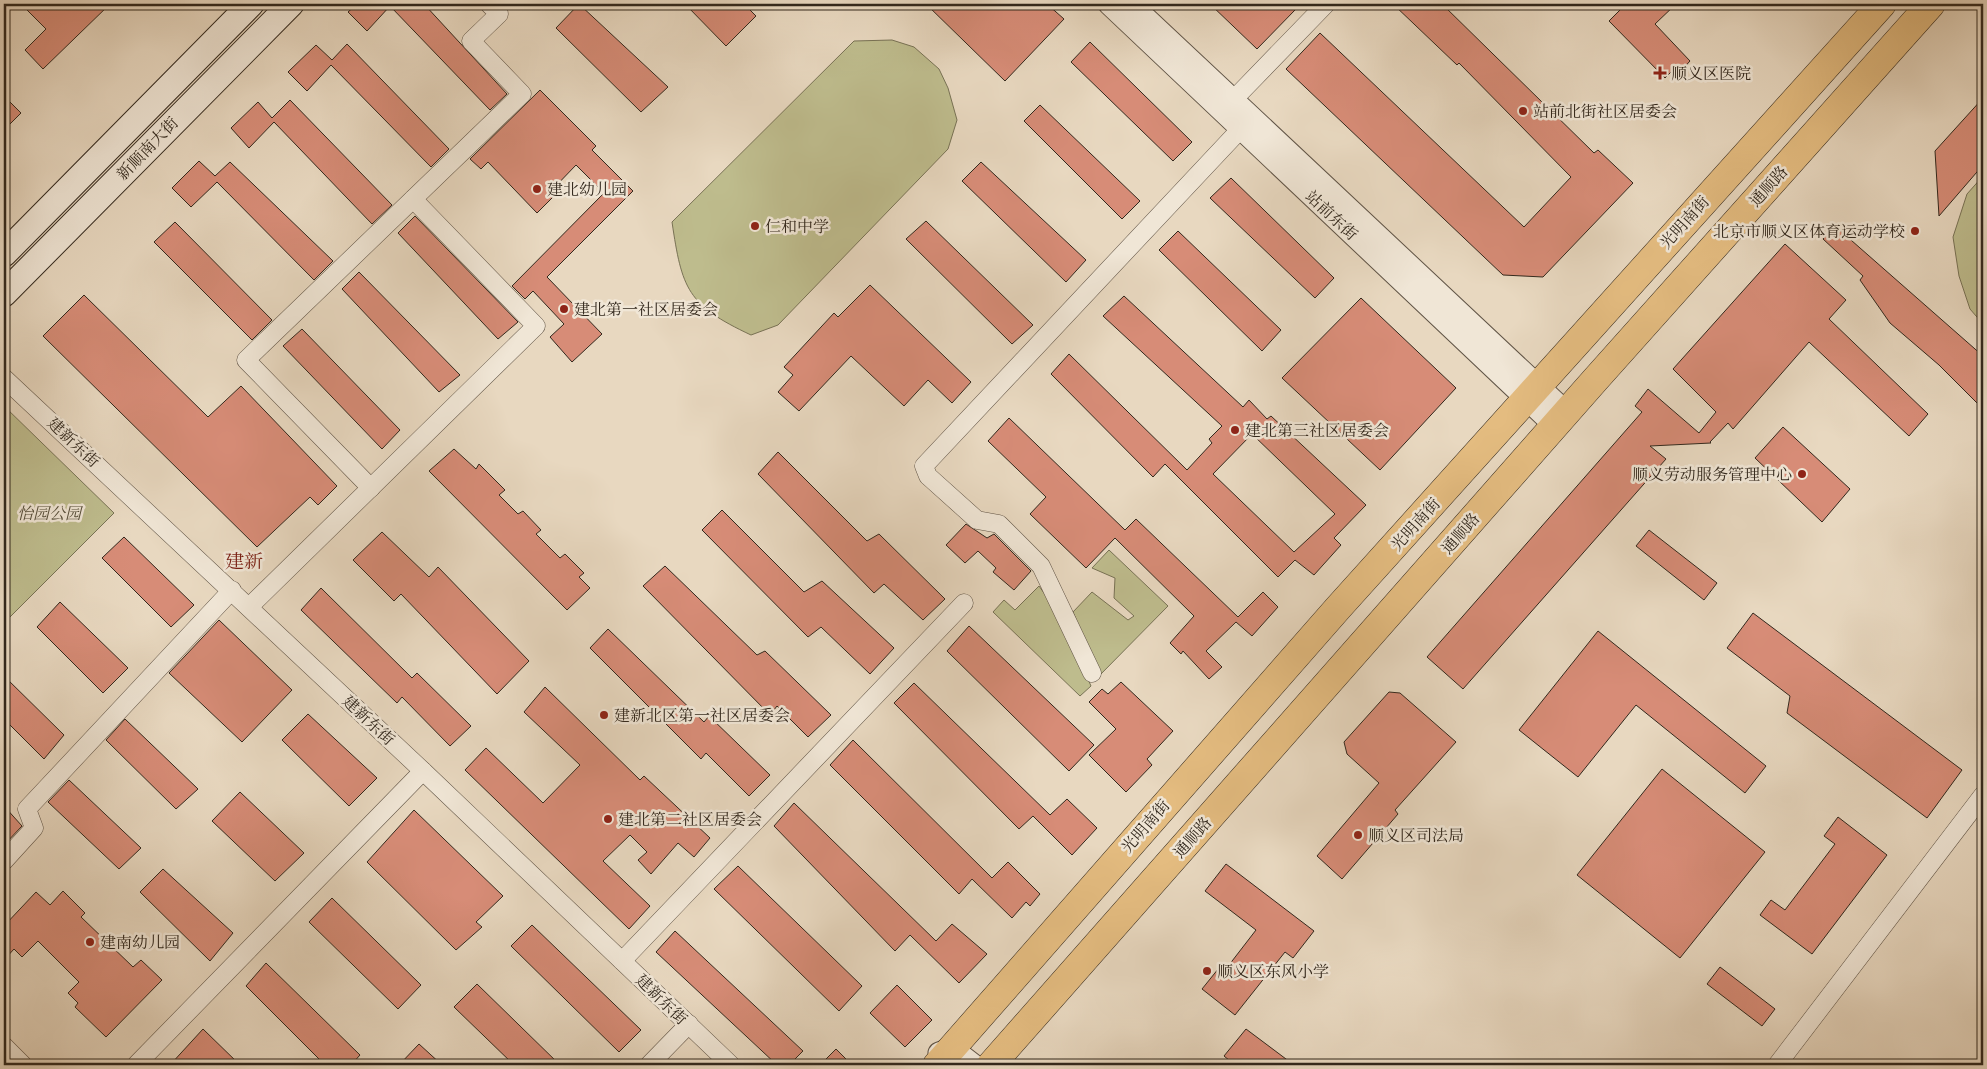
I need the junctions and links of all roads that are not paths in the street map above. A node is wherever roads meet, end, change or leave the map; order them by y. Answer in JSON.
{"nodes":[{"id":1,"x":251,"y":4,"type":"edge"},
{"id":2,"x":291,"y":4,"type":"edge"},
{"id":3,"x":489,"y":4,"type":"edge"},
{"id":4,"x":1109,"y":4,"type":"edge"},
{"id":5,"x":1130,"y":4,"type":"edge"},
{"id":6,"x":1326,"y":4,"type":"edge"},
{"id":7,"x":1882,"y":4,"type":"edge"},
{"id":8,"x":1931,"y":4,"type":"edge"},
{"id":9,"x":1234,"y":100,"type":"junction"},
{"id":10,"x":1246,"y":123,"type":"junction"},
{"id":11,"x":414,"y":199,"type":"junction"},
{"id":12,"x":4,"y":254,"type":"edge"},
{"id":13,"x":4,"y":294,"type":"edge"},
{"id":14,"x":4,"y":378,"type":"edge"},
{"id":15,"x":1532,"y":392,"type":"junction"},
{"id":16,"x":1561,"y":419,"type":"junction"},
{"id":17,"x":371,"y":488,"type":"junction"},
{"id":18,"x":232,"y":590,"type":"junction"},
{"id":19,"x":964,"y":603,"type":"dead end"},
{"id":20,"x":250,"y":607,"type":"junction"},
{"id":21,"x":1092,"y":674,"type":"dead end"},
{"id":22,"x":423,"y":771,"type":"junction"},
{"id":23,"x":1983,"y":795,"type":"edge"},
{"id":24,"x":4,"y":861,"type":"edge"},
{"id":25,"x":622,"y":961,"type":"junction"},
{"id":26,"x":689,"y":1024,"type":"junction"},
{"id":27,"x":4,"y":1046,"type":"edge"},
{"id":28,"x":941,"y":1059,"type":"edge"},
{"id":29,"x":23,"y":1065,"type":"edge"},
{"id":30,"x":136,"y":1065,"type":"edge"},
{"id":31,"x":649,"y":1065,"type":"edge"},
{"id":32,"x":731,"y":1065,"type":"edge"},
{"id":33,"x":974,"y":1065,"type":"edge"},
{"id":34,"x":991,"y":1065,"type":"edge"},
{"id":35,"x":1777,"y":1065,"type":"edge"}],
"edges":[{"from":1,"to":12,"type":"main road","name":"新顺南大街"},
{"from":2,"to":13,"type":"main road","name":"新顺南大街"},
{"from":3,"to":11,"type":"street"},
{"from":4,"to":10,"type":"street","name":"站前东街"},
{"from":5,"to":9,"type":"street","name":"站前东街"},
{"from":6,"to":9,"type":"street"},
{"from":7,"to":15,"type":"main road","name":"光明南街"},
{"from":8,"to":16,"type":"main road","name":"通顺路"},
{"from":9,"to":10,"type":"street","name":"站前东街"},
{"from":10,"to":15,"type":"street","name":"站前东街"},
{"from":10,"to":21,"type":"street"},
{"from":11,"to":17,"type":"street"},
{"from":11,"to":17,"type":"street"},
{"from":14,"to":18,"type":"street","name":"建新东街"},
{"from":15,"to":16,"type":"street","name":"站前东街"},
{"from":15,"to":28,"type":"main road","name":"光明南街"},
{"from":16,"to":34,"type":"main road","name":"通顺路"},
{"from":17,"to":20,"type":"street"},
{"from":18,"to":20,"type":"street","name":"建新东街"},
{"from":18,"to":24,"type":"street"},
{"from":19,"to":25,"type":"street"},
{"from":20,"to":22,"type":"street","name":"建新东街"},
{"from":22,"to":25,"type":"street","name":"建新东街"},
{"from":22,"to":30,"type":"street"},
{"from":23,"to":35,"type":"street"},
{"from":25,"to":26,"type":"street","name":"建新东街"},
{"from":26,"to":31,"type":"street"},
{"from":26,"to":32,"type":"street","name":"建新东街"},
{"from":27,"to":29,"type":"street"},
{"from":28,"to":33,"type":"street"}]}
